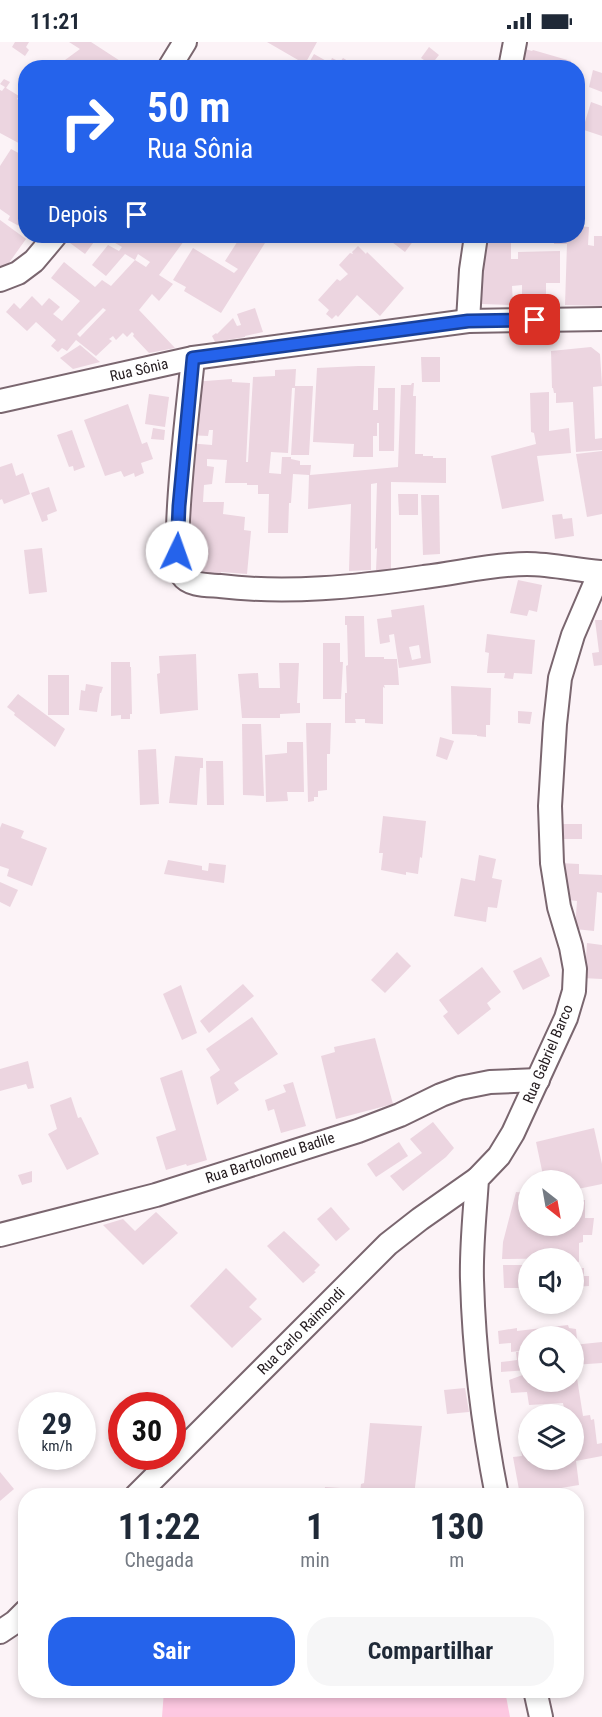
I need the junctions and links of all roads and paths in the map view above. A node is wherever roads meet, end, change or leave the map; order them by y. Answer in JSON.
{"nodes":[{"id":1,"x":186,"y":42,"type":"edge"},
{"id":2,"x":515,"y":42,"type":"edge"},
{"id":3,"x":174,"y":60,"type":"edge"},
{"id":4,"x":512,"y":60,"type":"edge"},
{"id":5,"x":49,"y":243,"type":"edge"},
{"id":6,"x":475,"y":243,"type":"edge"},
{"id":7,"x":0,"y":280,"type":"edge"},
{"id":8,"x":602,"y":320,"type":"edge"},
{"id":9,"x":468,"y":321,"type":"junction"},
{"id":10,"x":193,"y":358,"type":"junction"},
{"id":11,"x":0,"y":401,"type":"edge"},
{"id":12,"x":601,"y":572,"type":"edge"},
{"id":13,"x":538,"y":1080,"type":"junction"},
{"id":14,"x":477,"y":1179,"type":"junction"},
{"id":15,"x":0,"y":1235,"type":"edge"},
{"id":16,"x":144,"y":1488,"type":"edge"},
{"id":17,"x":496,"y":1488,"type":"edge"},
{"id":18,"x":18,"y":1619,"type":"edge"},
{"id":19,"x":0,"y":1632,"type":"edge"},
{"id":20,"x":537,"y":1698,"type":"edge"},
{"id":21,"x":541,"y":1717,"type":"edge"}],
"edges":[{"from":1,"to":3,"type":"street"},
{"from":2,"to":4,"type":"street"},
{"from":5,"to":7,"type":"street"},
{"from":6,"to":9,"type":"street"},
{"from":8,"to":9,"type":"street","name":"Rua Sônia"},
{"from":9,"to":10,"type":"street","name":"Rua Sônia"},
{"from":10,"to":11,"type":"street","name":"Rua Sônia"},
{"from":10,"to":12,"type":"street"},
{"from":12,"to":13,"type":"street","name":"Rua Gabriel Barco"},
{"from":13,"to":14,"type":"street","name":"Rua Gabriel Barco"},
{"from":13,"to":15,"type":"street","name":"Rua Bartolomeu Badile"},
{"from":14,"to":16,"type":"street","name":"Rua Carlo Raimondi"},
{"from":14,"to":17,"type":"street"},
{"from":18,"to":19,"type":"street"},
{"from":20,"to":21,"type":"street"}]}
